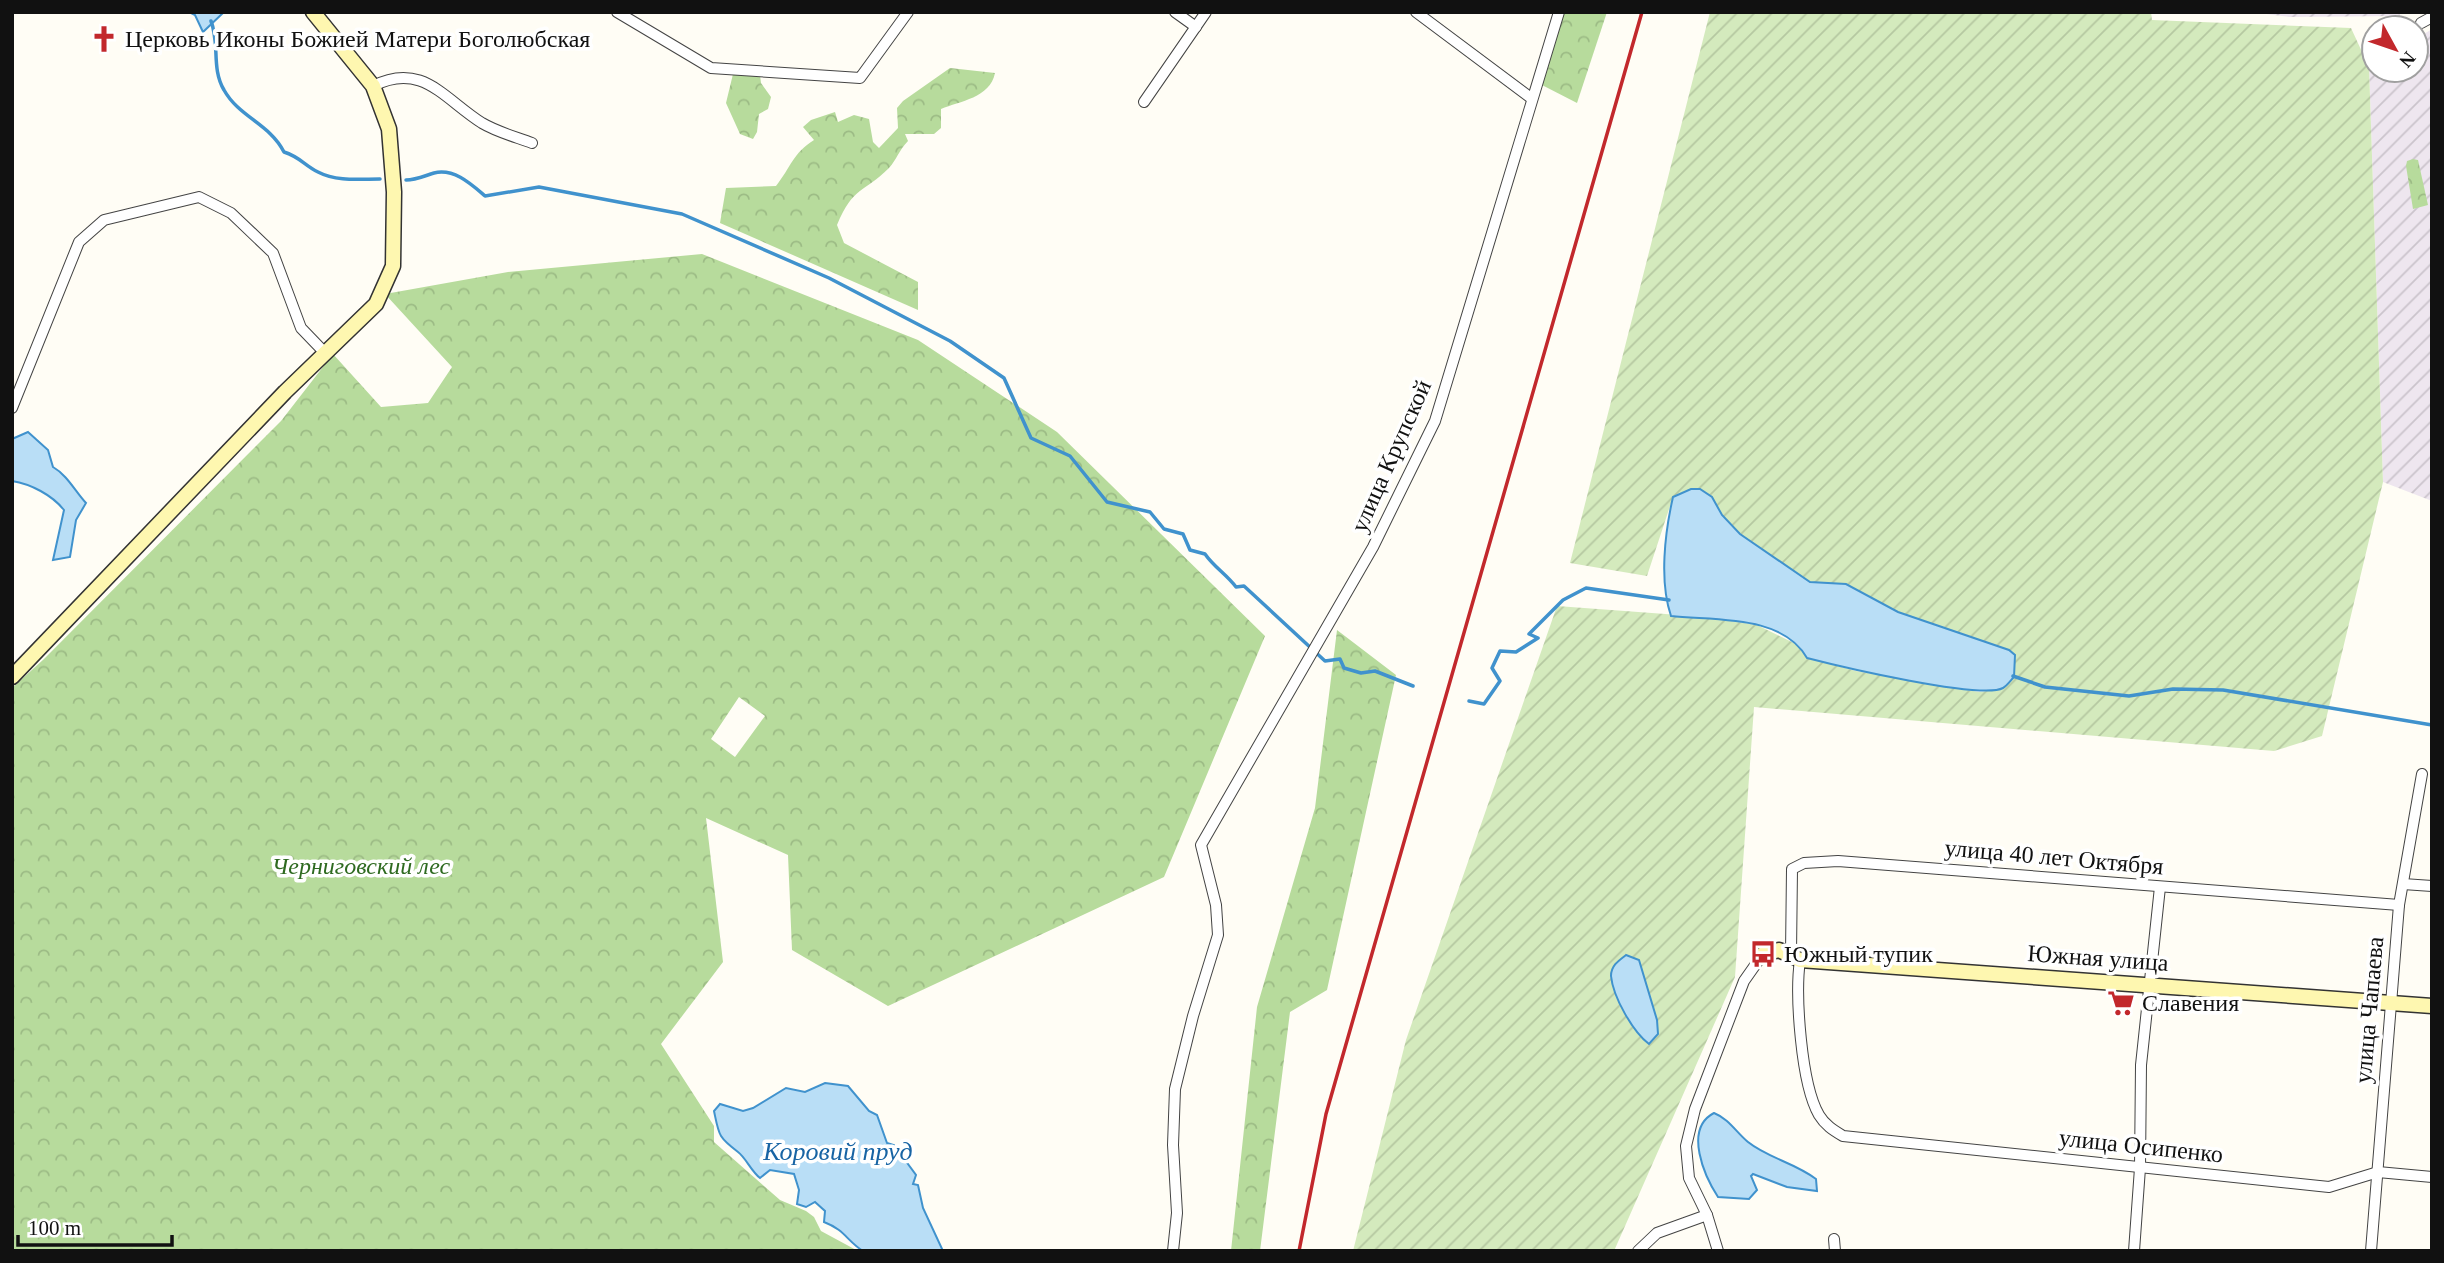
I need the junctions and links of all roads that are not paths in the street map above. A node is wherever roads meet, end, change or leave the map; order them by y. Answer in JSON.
{"nodes":[{"id":1,"x":313,"y":12,"type":"edge"},
{"id":2,"x":617,"y":12,"type":"edge"},
{"id":3,"x":908,"y":12,"type":"edge"},
{"id":4,"x":1175,"y":12,"type":"edge"},
{"id":5,"x":1206,"y":12,"type":"edge"},
{"id":6,"x":1416,"y":12,"type":"edge"},
{"id":7,"x":1559,"y":12,"type":"edge"},
{"id":8,"x":1196,"y":27,"type":"junction"},
{"id":9,"x":373,"y":86,"type":"junction"},
{"id":10,"x":1531,"y":98,"type":"junction"},
{"id":11,"x":1144,"y":102,"type":"dead end"},
{"id":12,"x":533,"y":143,"type":"dead end"},
{"id":13,"x":326,"y":354,"type":"junction"},
{"id":14,"x":12,"y":408,"type":"edge"},
{"id":15,"x":12,"y":677,"type":"edge"},
{"id":16,"x":2422,"y":774,"type":"dead end"},
{"id":17,"x":2403,"y":884,"type":"junction"},
{"id":18,"x":2432,"y":886,"type":"edge"},
{"id":19,"x":2160,"y":887,"type":"junction"},
{"id":20,"x":2399,"y":905,"type":"junction"},
{"id":21,"x":1763,"y":954,"type":"joint"},
{"id":22,"x":1795,"y":957,"type":"junction"},
{"id":23,"x":2147,"y":984,"type":"junction"},
{"id":24,"x":2390,"y":1002,"type":"junction"},
{"id":25,"x":2432,"y":1006,"type":"edge"},
{"id":26,"x":2140,"y":1168,"type":"junction"},
{"id":27,"x":2378,"y":1172,"type":"junction"},
{"id":28,"x":2432,"y":1177,"type":"edge"},
{"id":29,"x":1707,"y":1215,"type":"junction"},
{"id":30,"x":1833,"y":1238,"type":"dead end"},
{"id":31,"x":1173,"y":1251,"type":"edge"},
{"id":32,"x":1638,"y":1251,"type":"edge"},
{"id":33,"x":1718,"y":1251,"type":"edge"},
{"id":34,"x":1835,"y":1251,"type":"edge"},
{"id":35,"x":2134,"y":1251,"type":"edge"},
{"id":36,"x":2371,"y":1251,"type":"edge"}],
"edges":[{"from":1,"to":9,"type":"street"},
{"from":2,"to":3,"type":"street"},
{"from":4,"to":8,"type":"street"},
{"from":5,"to":8,"type":"street"},
{"from":6,"to":10,"type":"street"},
{"from":7,"to":10,"type":"street","name":"улица Крупской"},
{"from":8,"to":11,"type":"street"},
{"from":9,"to":12,"type":"street"},
{"from":9,"to":13,"type":"street"},
{"from":10,"to":31,"type":"street","name":"улица Крупской"},
{"from":13,"to":14,"type":"street"},
{"from":13,"to":15,"type":"street"},
{"from":16,"to":17,"type":"street","name":"улица Чапаева"},
{"from":17,"to":18,"type":"street"},
{"from":17,"to":20,"type":"street","name":"улица Чапаева"},
{"from":19,"to":20,"type":"street","name":"улица 40 лет Октября"},
{"from":19,"to":22,"type":"street","name":"улица 40 лет Октября"},
{"from":19,"to":23,"type":"street"},
{"from":20,"to":24,"type":"street","name":"улица Чапаева"},
{"from":21,"to":22,"type":"street","name":"Южная улица"},
{"from":21,"to":29,"type":"street"},
{"from":22,"to":23,"type":"street","name":"Южная улица"},
{"from":22,"to":26,"type":"street","name":"улица Осипенко"},
{"from":23,"to":24,"type":"street","name":"Южная улица"},
{"from":23,"to":26,"type":"street"},
{"from":24,"to":25,"type":"street","name":"Южная улица"},
{"from":24,"to":27,"type":"street","name":"улица Чапаева"},
{"from":26,"to":27,"type":"street","name":"улица Осипенко"},
{"from":26,"to":35,"type":"street"},
{"from":27,"to":28,"type":"street","name":"улица Осипенко"},
{"from":27,"to":36,"type":"street","name":"улица Чапаева"},
{"from":29,"to":32,"type":"street"},
{"from":29,"to":33,"type":"street"},
{"from":30,"to":34,"type":"street"}]}
